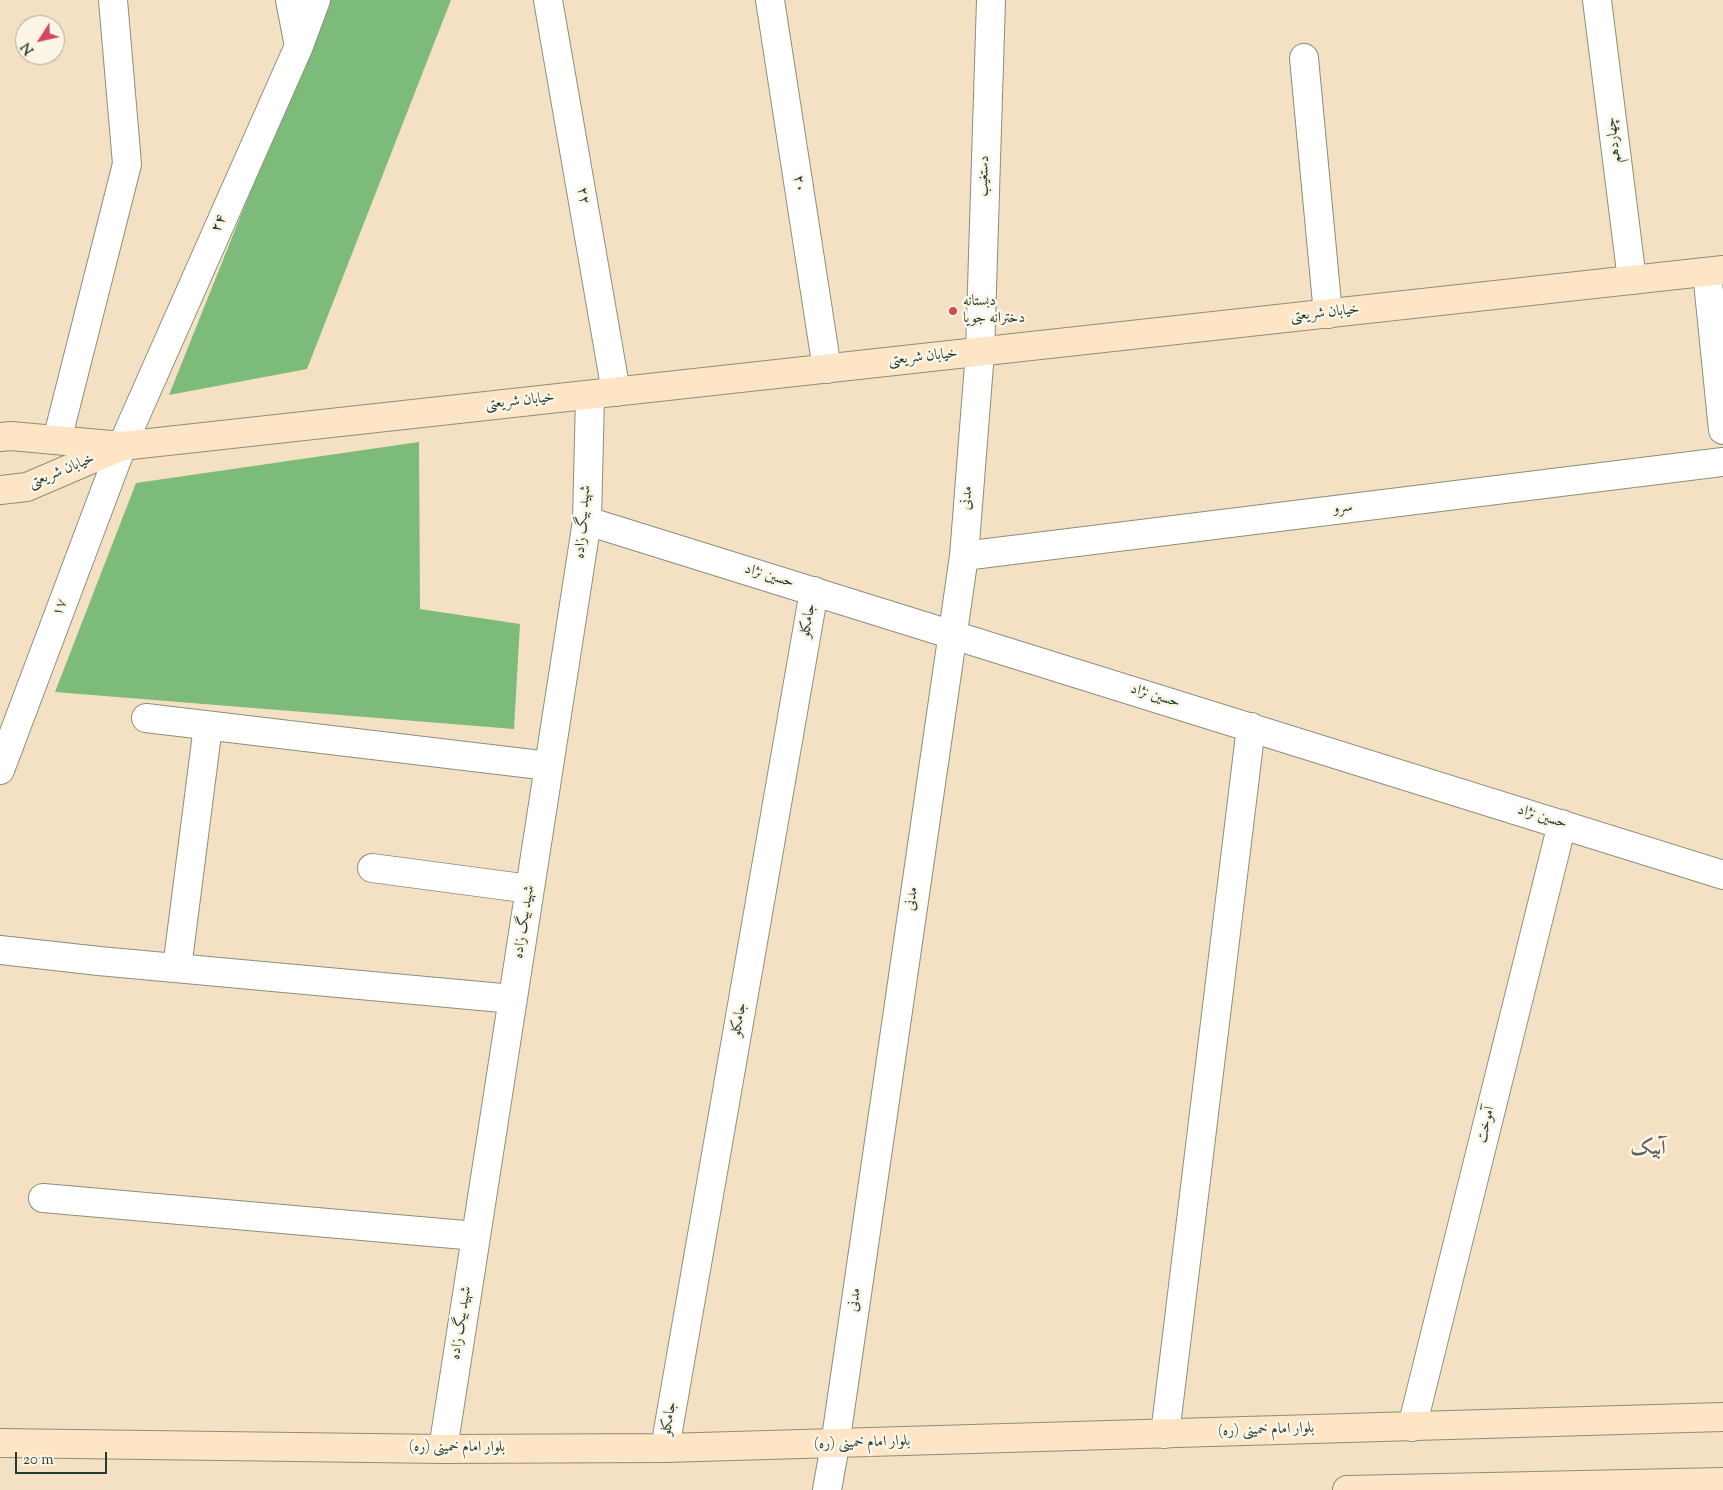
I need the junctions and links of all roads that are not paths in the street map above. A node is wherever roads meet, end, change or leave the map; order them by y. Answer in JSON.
{"nodes":[{"id":1,"x":113,"y":0,"type":"edge"},
{"id":2,"x":290,"y":0,"type":"edge"},
{"id":3,"x":316,"y":0,"type":"edge"},
{"id":4,"x":548,"y":0,"type":"edge"},
{"id":5,"x":770,"y":0,"type":"edge"},
{"id":6,"x":990,"y":0,"type":"edge"},
{"id":7,"x":1598,"y":0,"type":"edge"},
{"id":8,"x":299,"y":46,"type":"junction"},
{"id":9,"x":1304,"y":58,"type":"dead end"},
{"id":10,"x":1715,"y":271,"type":"edge"},
{"id":11,"x":1632,"y":280,"type":"junction"},
{"id":12,"x":1328,"y":314,"type":"junction"},
{"id":13,"x":980,"y":352,"type":"junction"},
{"id":14,"x":827,"y":369,"type":"junction"},
{"id":15,"x":603,"y":393,"type":"junction"},
{"id":16,"x":1723,"y":430,"type":"edge"},
{"id":17,"x":0,"y":437,"type":"edge"},
{"id":18,"x":57,"y":440,"type":"junction"},
{"id":19,"x":122,"y":446,"type":"junction"},
{"id":20,"x":1723,"y":462,"type":"edge"},
{"id":21,"x":0,"y":490,"type":"edge"},
{"id":22,"x":587,"y":520,"type":"junction"},
{"id":23,"x":964,"y":556,"type":"junction"},
{"id":24,"x":814,"y":591,"type":"junction"},
{"id":25,"x":951,"y":634,"type":"junction"},
{"id":26,"x":146,"y":718,"type":"dead end"},
{"id":27,"x":208,"y":726,"type":"junction"},
{"id":28,"x":1251,"y":727,"type":"junction"},
{"id":29,"x":549,"y":766,"type":"junction"},
{"id":30,"x":0,"y":770,"type":"edge"},
{"id":31,"x":1562,"y":824,"type":"junction"},
{"id":32,"x":372,"y":868,"type":"dead end"},
{"id":33,"x":1723,"y":875,"type":"edge"},
{"id":34,"x":530,"y":889,"type":"junction"},
{"id":35,"x":0,"y":950,"type":"edge"},
{"id":36,"x":177,"y":968,"type":"junction"},
{"id":37,"x":513,"y":999,"type":"junction"},
{"id":38,"x":43,"y":1198,"type":"dead end"},
{"id":39,"x":476,"y":1236,"type":"junction"},
{"id":40,"x":1723,"y":1417,"type":"edge"},
{"id":41,"x":1412,"y":1427,"type":"junction"},
{"id":42,"x":1165,"y":1434,"type":"junction"},
{"id":43,"x":0,"y":1443,"type":"edge"},
{"id":44,"x":835,"y":1444,"type":"junction"},
{"id":45,"x":665,"y":1448,"type":"junction"},
{"id":46,"x":443,"y":1449,"type":"junction"},
{"id":47,"x":1723,"y":1482,"type":"edge"},
{"id":48,"x":827,"y":1490,"type":"edge"},
{"id":49,"x":1347,"y":1490,"type":"edge"}],
"edges":[{"from":1,"to":18,"type":"street"},
{"from":2,"to":8,"type":"street"},
{"from":3,"to":8,"type":"street","name":"۲۴"},
{"from":4,"to":15,"type":"street","name":"۲۲"},
{"from":5,"to":14,"type":"street","name":"۲۰"},
{"from":6,"to":13,"type":"street","name":"دستغیب"},
{"from":7,"to":11,"type":"street","name":"چهاردهم"},
{"from":8,"to":19,"type":"street","name":"۲۴"},
{"from":9,"to":12,"type":"street"},
{"from":10,"to":11,"type":"main road","name":"خیابان شریعتی"},
{"from":10,"to":16,"type":"street"},
{"from":11,"to":12,"type":"main road","name":"خیابان شریعتی"},
{"from":12,"to":13,"type":"main road","name":"خیابان شریعتی"},
{"from":13,"to":14,"type":"main road","name":"خیابان شریعتی"},
{"from":13,"to":23,"type":"street","name":"مدنی"},
{"from":14,"to":15,"type":"main road","name":"خیابان شریعتی"},
{"from":15,"to":19,"type":"main road","name":"خیابان شریعتی"},
{"from":15,"to":22,"type":"street","name":"شهید بیگ زاده"},
{"from":17,"to":18,"type":"main road","name":"خیابان شریعتی"},
{"from":18,"to":19,"type":"main road","name":"خیابان شریعتی"},
{"from":19,"to":21,"type":"main road","name":"خیابان شریعتی"},
{"from":19,"to":30,"type":"street","name":"۱۷"},
{"from":20,"to":23,"type":"street","name":"سرو"},
{"from":22,"to":24,"type":"street","name":"حسین نژاد"},
{"from":22,"to":29,"type":"street","name":"شهید بیگ زاده"},
{"from":23,"to":25,"type":"street","name":"مدنی"},
{"from":24,"to":25,"type":"street","name":"حسین نژاد"},
{"from":24,"to":45,"type":"street","name":"جامکلو"},
{"from":25,"to":28,"type":"street","name":"حسین نژاد"},
{"from":25,"to":44,"type":"street","name":"مدنی"},
{"from":26,"to":27,"type":"street"},
{"from":27,"to":29,"type":"street"},
{"from":27,"to":36,"type":"street"},
{"from":28,"to":31,"type":"street","name":"حسین نژاد"},
{"from":28,"to":42,"type":"street"},
{"from":29,"to":34,"type":"street","name":"شهید بیگ زاده"},
{"from":31,"to":33,"type":"street","name":"حسین نژاد"},
{"from":31,"to":41,"type":"street","name":"آموخت"},
{"from":32,"to":34,"type":"street"},
{"from":34,"to":37,"type":"street","name":"شهید بیگ زاده"},
{"from":35,"to":36,"type":"street"},
{"from":36,"to":37,"type":"street"},
{"from":37,"to":39,"type":"street","name":"شهید بیگ زاده"},
{"from":38,"to":39,"type":"street"},
{"from":39,"to":46,"type":"street","name":"شهید بیگ زاده"},
{"from":40,"to":41,"type":"main road","name":"بلوار امام خمینی (ره)"},
{"from":41,"to":42,"type":"main road","name":"بلوار امام خمینی (ره)"},
{"from":42,"to":44,"type":"main road","name":"بلوار امام خمینی (ره)"},
{"from":43,"to":46,"type":"main road","name":"بلوار امام خمینی (ره)"},
{"from":44,"to":45,"type":"main road","name":"بلوار امام خمینی (ره)"},
{"from":44,"to":48,"type":"street","name":"مدنی"},
{"from":45,"to":46,"type":"main road","name":"بلوار امام خمینی (ره)"},
{"from":47,"to":49,"type":"main road"}]}
